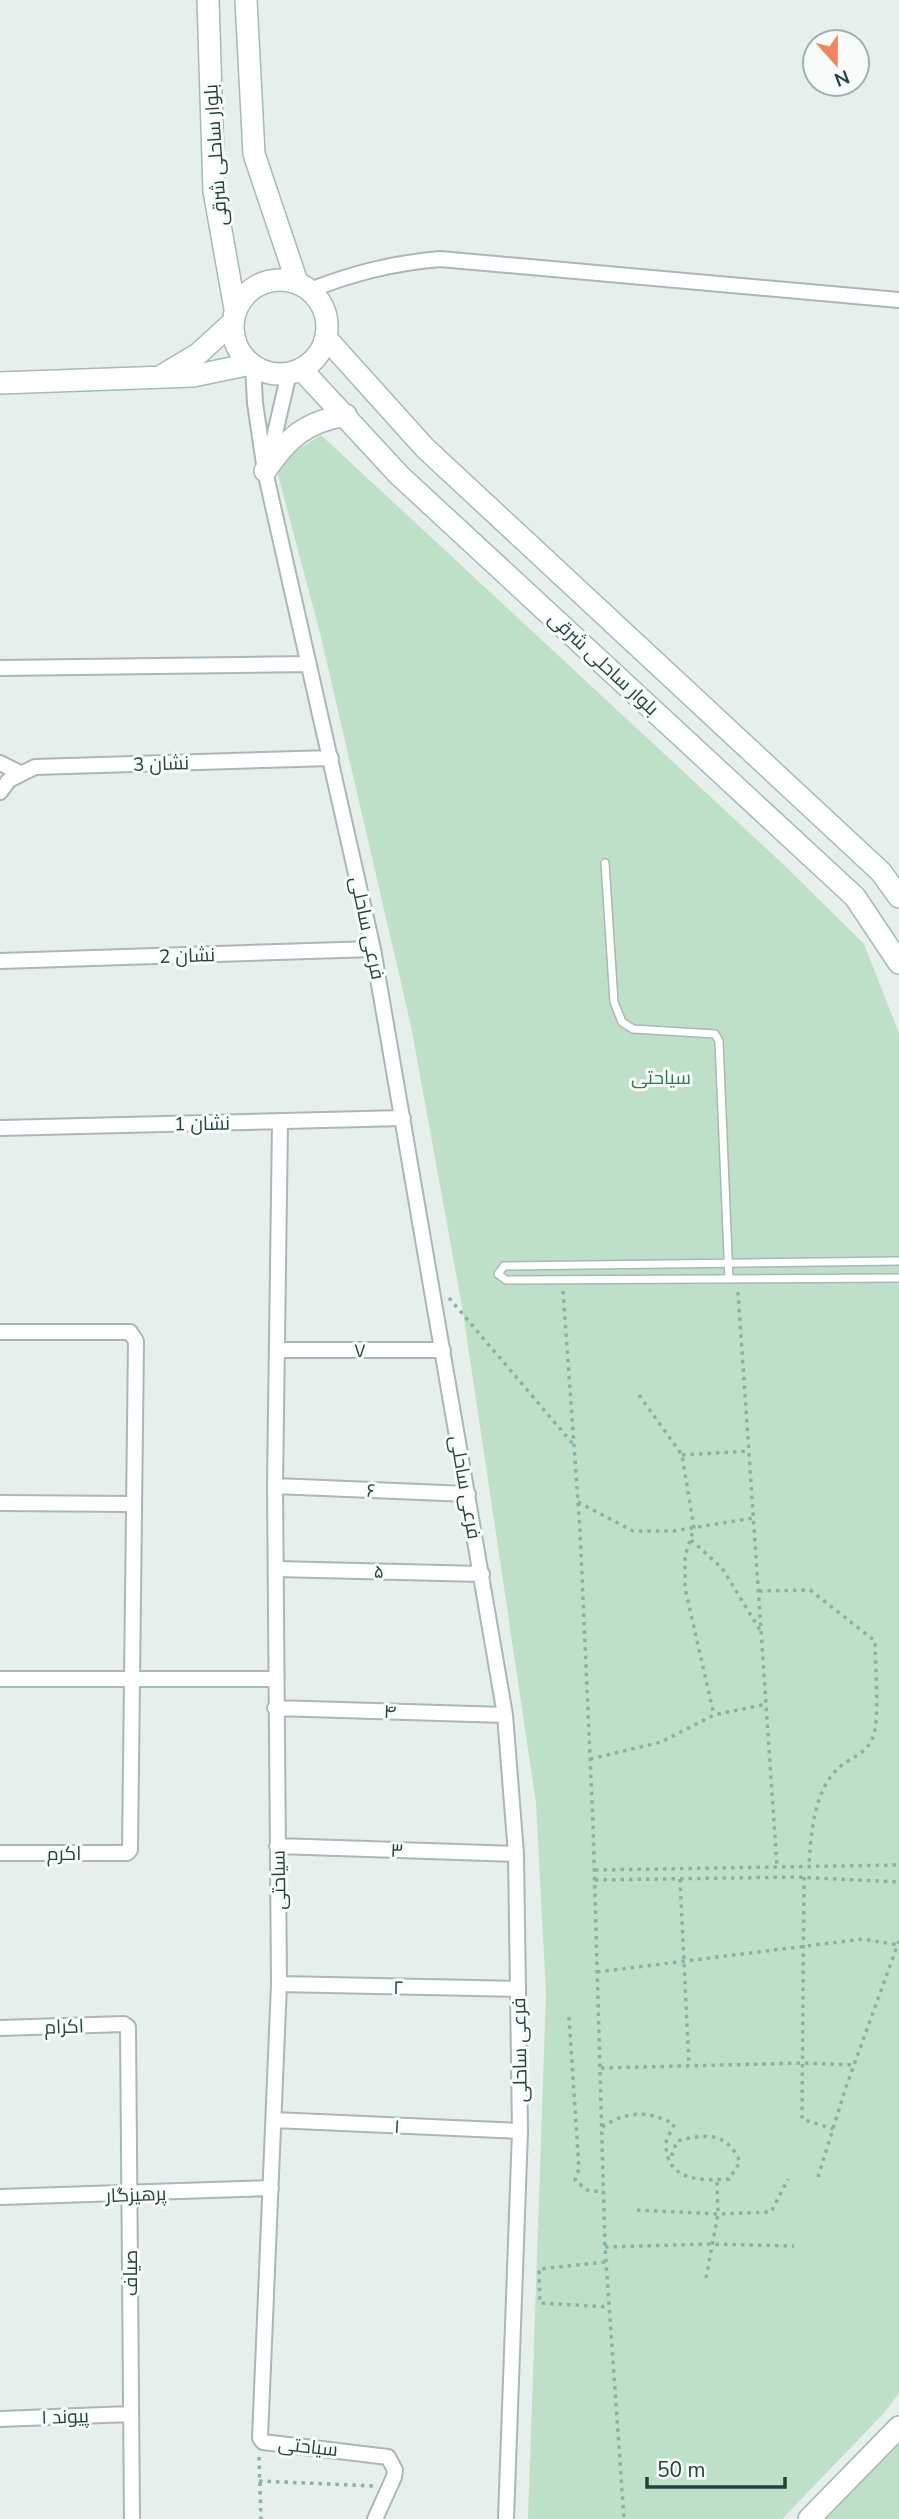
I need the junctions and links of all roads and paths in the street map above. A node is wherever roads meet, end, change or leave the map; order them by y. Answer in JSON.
{"nodes":[{"id":1,"x":208,"y":0,"type":"edge"},
{"id":2,"x":246,"y":0,"type":"edge"},
{"id":3,"x":304,"y":286,"type":"junction"},
{"id":4,"x":899,"y":300,"type":"edge"},
{"id":5,"x":234,"y":316,"type":"junction"},
{"id":6,"x":326,"y":338,"type":"junction"},
{"id":7,"x":252,"y":365,"type":"junction"},
{"id":8,"x":295,"y":371,"type":"junction"},
{"id":9,"x":158,"y":377,"type":"junction"},
{"id":10,"x":0,"y":383,"type":"edge"},
{"id":11,"x":346,"y":415,"type":"junction"},
{"id":12,"x":265,"y":471,"type":"junction"},
{"id":13,"x":309,"y":664,"type":"junction"},
{"id":14,"x":0,"y":668,"type":"edge"},
{"id":15,"x":331,"y":758,"type":"junction"},
{"id":16,"x":0,"y":762,"type":"edge"},
{"id":17,"x":20,"y":773,"type":"junction"},
{"id":18,"x":0,"y":792,"type":"edge"},
{"id":19,"x":605,"y":863,"type":"dead end"},
{"id":20,"x":899,"y":897,"type":"edge"},
{"id":21,"x":373,"y":949,"type":"junction"},
{"id":22,"x":0,"y":961,"type":"edge"},
{"id":23,"x":899,"y":962,"type":"edge"},
{"id":24,"x":403,"y":1118,"type":"junction"},
{"id":25,"x":280,"y":1121,"type":"junction"},
{"id":26,"x":0,"y":1128,"type":"edge"},
{"id":27,"x":899,"y":1261,"type":"edge"},
{"id":28,"x":729,"y":1263,"type":"junction"},
{"id":29,"x":430,"y":1275,"type":"junction"},
{"id":30,"x":899,"y":1278,"type":"edge"},
{"id":31,"x":733,"y":1279,"type":"junction"},
{"id":32,"x":563,"y":1280,"type":"junction"},
{"id":33,"x":0,"y":1332,"type":"edge"},
{"id":34,"x":277,"y":1350,"type":"junction"},
{"id":35,"x":443,"y":1350,"type":"junction"},
{"id":36,"x":639,"y":1395,"type":"dead end"},
{"id":37,"x":574,"y":1446,"type":"junction"},
{"id":38,"x":749,"y":1451,"type":"junction"},
{"id":39,"x":682,"y":1455,"type":"junction"},
{"id":40,"x":275,"y":1486,"type":"junction"},
{"id":41,"x":468,"y":1494,"type":"junction"},
{"id":42,"x":578,"y":1502,"type":"junction"},
{"id":43,"x":0,"y":1503,"type":"edge"},
{"id":44,"x":132,"y":1504,"type":"junction"},
{"id":45,"x":754,"y":1518,"type":"junction"},
{"id":46,"x":694,"y":1528,"type":"junction"},
{"id":47,"x":690,"y":1539,"type":"junction"},
{"id":48,"x":276,"y":1569,"type":"junction"},
{"id":49,"x":482,"y":1574,"type":"junction"},
{"id":50,"x":758,"y":1591,"type":"junction"},
{"id":51,"x":761,"y":1632,"type":"junction"},
{"id":52,"x":0,"y":1679,"type":"edge"},
{"id":53,"x":131,"y":1679,"type":"junction"},
{"id":54,"x":276,"y":1679,"type":"junction"},
{"id":55,"x":766,"y":1704,"type":"junction"},
{"id":56,"x":275,"y":1708,"type":"junction"},
{"id":57,"x":505,"y":1715,"type":"junction"},
{"id":58,"x":714,"y":1715,"type":"junction"},
{"id":59,"x":590,"y":1759,"type":"junction"},
{"id":60,"x":277,"y":1846,"type":"junction"},
{"id":61,"x":0,"y":1853,"type":"edge"},
{"id":62,"x":516,"y":1854,"type":"junction"},
{"id":63,"x":809,"y":1865,"type":"junction"},
{"id":64,"x":899,"y":1865,"type":"edge"},
{"id":65,"x":777,"y":1866,"type":"junction"},
{"id":66,"x":595,"y":1870,"type":"junction"},
{"id":67,"x":804,"y":1877,"type":"junction"},
{"id":68,"x":680,"y":1879,"type":"junction"},
{"id":69,"x":595,"y":1880,"type":"junction"},
{"id":70,"x":899,"y":1882,"type":"edge"},
{"id":71,"x":898,"y":1943,"type":"edge"},
{"id":72,"x":804,"y":1947,"type":"junction"},
{"id":73,"x":684,"y":1963,"type":"junction"},
{"id":74,"x":597,"y":1972,"type":"junction"},
{"id":75,"x":279,"y":1984,"type":"junction"},
{"id":76,"x":518,"y":1989,"type":"junction"},
{"id":77,"x":569,"y":2017,"type":"dead end"},
{"id":78,"x":128,"y":2027,"type":"joint"},
{"id":79,"x":0,"y":2028,"type":"edge"},
{"id":80,"x":804,"y":2063,"type":"junction"},
{"id":81,"x":854,"y":2065,"type":"junction"},
{"id":82,"x":689,"y":2066,"type":"junction"},
{"id":83,"x":600,"y":2068,"type":"junction"},
{"id":84,"x":274,"y":2120,"type":"junction"},
{"id":85,"x":601,"y":2127,"type":"junction"},
{"id":86,"x":833,"y":2129,"type":"junction"},
{"id":87,"x":520,"y":2131,"type":"junction"},
{"id":88,"x":670,"y":2160,"type":"junction"},
{"id":89,"x":818,"y":2177,"type":"dead end"},
{"id":90,"x":788,"y":2179,"type":"dead end"},
{"id":91,"x":717,"y":2180,"type":"junction"},
{"id":92,"x":271,"y":2188,"type":"junction"},
{"id":93,"x":603,"y":2192,"type":"junction"},
{"id":94,"x":129,"y":2194,"type":"junction"},
{"id":95,"x":0,"y":2197,"type":"edge"},
{"id":96,"x":637,"y":2210,"type":"dead end"},
{"id":97,"x":718,"y":2214,"type":"junction"},
{"id":98,"x":794,"y":2246,"type":"dead end"},
{"id":99,"x":605,"y":2247,"type":"junction"},
{"id":100,"x":606,"y":2262,"type":"junction"},
{"id":101,"x":706,"y":2278,"type":"dead end"},
{"id":102,"x":609,"y":2307,"type":"junction"},
{"id":103,"x":131,"y":2414,"type":"junction"},
{"id":104,"x":0,"y":2419,"type":"edge"},
{"id":105,"x":899,"y":2427,"type":"edge"},
{"id":106,"x":260,"y":2438,"type":"junction"},
{"id":107,"x":258,"y":2481,"type":"junction"},
{"id":108,"x":390,"y":2487,"type":"junction"},
{"id":109,"x":132,"y":2519,"type":"edge"},
{"id":110,"x":261,"y":2519,"type":"edge"},
{"id":111,"x":375,"y":2519,"type":"edge"},
{"id":112,"x":506,"y":2519,"type":"edge"},
{"id":113,"x":624,"y":2519,"type":"edge"},
{"id":114,"x":809,"y":2519,"type":"edge"}],
"edges":[{"from":1,"to":5,"type":"main road","name":"بلوار ساحلی شرقی"},
{"from":2,"to":3,"type":"main road","name":"بلوار ساحلی شرقی"},
{"from":3,"to":4,"type":"street"},
{"from":3,"to":5,"type":"main road"},
{"from":3,"to":6,"type":"main road"},
{"from":5,"to":7,"type":"main road"},
{"from":5,"to":9,"type":"main road"},
{"from":6,"to":8,"type":"main road"},
{"from":6,"to":20,"type":"main road","name":"بلوار ساحلی شرقی"},
{"from":7,"to":8,"type":"main road"},
{"from":7,"to":9,"type":"main road"},
{"from":7,"to":12,"type":"street","name":"فرعی ساحلی"},
{"from":8,"to":11,"type":"main road","name":"بلوار ساحلی شرقی"},
{"from":8,"to":12,"type":"street","name":"فرعی ساحلی"},
{"from":9,"to":10,"type":"main road"},
{"from":11,"to":12,"type":"main road"},
{"from":11,"to":23,"type":"main road","name":"بلوار ساحلی شرقی"},
{"from":12,"to":13,"type":"street","name":"فرعی ساحلی"},
{"from":13,"to":14,"type":"street"},
{"from":13,"to":15,"type":"street","name":"فرعی ساحلی"},
{"from":15,"to":17,"type":"street","name":"نشان 3"},
{"from":15,"to":21,"type":"street","name":"فرعی ساحلی"},
{"from":16,"to":17,"type":"street"},
{"from":17,"to":18,"type":"street"},
{"from":19,"to":28,"type":"lane"},
{"from":21,"to":22,"type":"street","name":"نشان 2"},
{"from":21,"to":24,"type":"street","name":"فرعی ساحلی"},
{"from":24,"to":25,"type":"street","name":"نشان 1"},
{"from":24,"to":29,"type":"street","name":"فرعی ساحلی"},
{"from":25,"to":26,"type":"street","name":"نشان 1"},
{"from":25,"to":34,"type":"street","name":"سیاحتی"},
{"from":27,"to":28,"type":"lane"},
{"from":28,"to":31,"type":"lane"},
{"from":28,"to":32,"type":"lane"},
{"from":29,"to":35,"type":"street","name":"فرعی ساحلی"},
{"from":29,"to":37,"type":"path"},
{"from":30,"to":31,"type":"lane"},
{"from":31,"to":32,"type":"lane"},
{"from":31,"to":38,"type":"path"},
{"from":32,"to":37,"type":"path"},
{"from":33,"to":44,"type":"street"},
{"from":34,"to":35,"type":"street","name":"۷"},
{"from":34,"to":40,"type":"street","name":"سیاحتی"},
{"from":35,"to":41,"type":"street","name":"فرعی ساحلی"},
{"from":36,"to":39,"type":"path"},
{"from":37,"to":42,"type":"path"},
{"from":38,"to":39,"type":"path"},
{"from":38,"to":45,"type":"path"},
{"from":39,"to":46,"type":"path"},
{"from":40,"to":41,"type":"street","name":"۶"},
{"from":40,"to":48,"type":"street","name":"سیاحتی"},
{"from":41,"to":49,"type":"street","name":"فرعی ساحلی"},
{"from":42,"to":46,"type":"path"},
{"from":42,"to":59,"type":"path"},
{"from":43,"to":44,"type":"street"},
{"from":44,"to":53,"type":"street"},
{"from":45,"to":46,"type":"path"},
{"from":45,"to":50,"type":"path"},
{"from":46,"to":47,"type":"path"},
{"from":47,"to":51,"type":"path"},
{"from":47,"to":58,"type":"path"},
{"from":48,"to":49,"type":"street","name":"۵"},
{"from":48,"to":54,"type":"street","name":"سیاحتی"},
{"from":49,"to":57,"type":"street","name":"فرعی ساحلی"},
{"from":50,"to":51,"type":"path"},
{"from":50,"to":63,"type":"path"},
{"from":51,"to":55,"type":"path"},
{"from":52,"to":53,"type":"street"},
{"from":53,"to":54,"type":"street"},
{"from":53,"to":61,"type":"street","name":"اکرم"},
{"from":54,"to":56,"type":"street","name":"سیاحتی"},
{"from":55,"to":58,"type":"path"},
{"from":55,"to":65,"type":"path"},
{"from":56,"to":57,"type":"street","name":"۴"},
{"from":56,"to":60,"type":"street","name":"سیاحتی"},
{"from":57,"to":62,"type":"street","name":"فرعی ساحلی"},
{"from":58,"to":59,"type":"path"},
{"from":59,"to":66,"type":"path"},
{"from":60,"to":62,"type":"street","name":"۳"},
{"from":60,"to":75,"type":"street","name":"سیاحتی"},
{"from":62,"to":76,"type":"street","name":"فرعی ساحلی"},
{"from":63,"to":64,"type":"path"},
{"from":63,"to":65,"type":"path"},
{"from":65,"to":66,"type":"path"},
{"from":66,"to":69,"type":"path"},
{"from":67,"to":68,"type":"path"},
{"from":67,"to":70,"type":"path"},
{"from":67,"to":72,"type":"path"},
{"from":68,"to":69,"type":"path"},
{"from":68,"to":73,"type":"path"},
{"from":69,"to":74,"type":"path"},
{"from":71,"to":72,"type":"path"},
{"from":71,"to":81,"type":"path"},
{"from":72,"to":73,"type":"path"},
{"from":72,"to":80,"type":"path"},
{"from":73,"to":74,"type":"path"},
{"from":73,"to":82,"type":"path"},
{"from":74,"to":83,"type":"path"},
{"from":75,"to":76,"type":"street","name":"۲"},
{"from":75,"to":84,"type":"street","name":"سیاحتی"},
{"from":76,"to":87,"type":"street","name":"فرعی ساحلی"},
{"from":77,"to":93,"type":"path"},
{"from":78,"to":79,"type":"street","name":"اکرام"},
{"from":78,"to":94,"type":"street","name":"صیاف"},
{"from":80,"to":81,"type":"path"},
{"from":80,"to":82,"type":"path"},
{"from":80,"to":86,"type":"path"},
{"from":81,"to":86,"type":"path"},
{"from":82,"to":83,"type":"path"},
{"from":83,"to":85,"type":"path"},
{"from":84,"to":87,"type":"street","name":"۱"},
{"from":84,"to":92,"type":"street","name":"سیاحتی"},
{"from":85,"to":88,"type":"path"},
{"from":85,"to":93,"type":"path"},
{"from":86,"to":89,"type":"path"},
{"from":87,"to":112,"type":"street","name":"فرعی ساحلی"},
{"from":88,"to":91,"type":"path"},
{"from":88,"to":91,"type":"path"},
{"from":90,"to":97,"type":"path"},
{"from":91,"to":97,"type":"path"},
{"from":92,"to":94,"type":"street","name":"پرهیزگار"},
{"from":92,"to":106,"type":"street","name":"سیاحتی"},
{"from":93,"to":99,"type":"path"},
{"from":94,"to":95,"type":"street","name":"پرهیزگار"},
{"from":94,"to":103,"type":"street","name":"صیاف"},
{"from":96,"to":97,"type":"path"},
{"from":97,"to":101,"type":"path"},
{"from":98,"to":99,"type":"path"},
{"from":99,"to":100,"type":"path"},
{"from":100,"to":102,"type":"path"},
{"from":100,"to":102,"type":"path"},
{"from":102,"to":113,"type":"path"},
{"from":103,"to":104,"type":"street","name":"پیوند ۱"},
{"from":103,"to":109,"type":"street","name":"صیاف"},
{"from":105,"to":114,"type":"main road"},
{"from":106,"to":107,"type":"path"},
{"from":106,"to":108,"type":"street","name":"سیاحتی"},
{"from":107,"to":108,"type":"path"},
{"from":107,"to":110,"type":"path"},
{"from":108,"to":111,"type":"street"}]}
